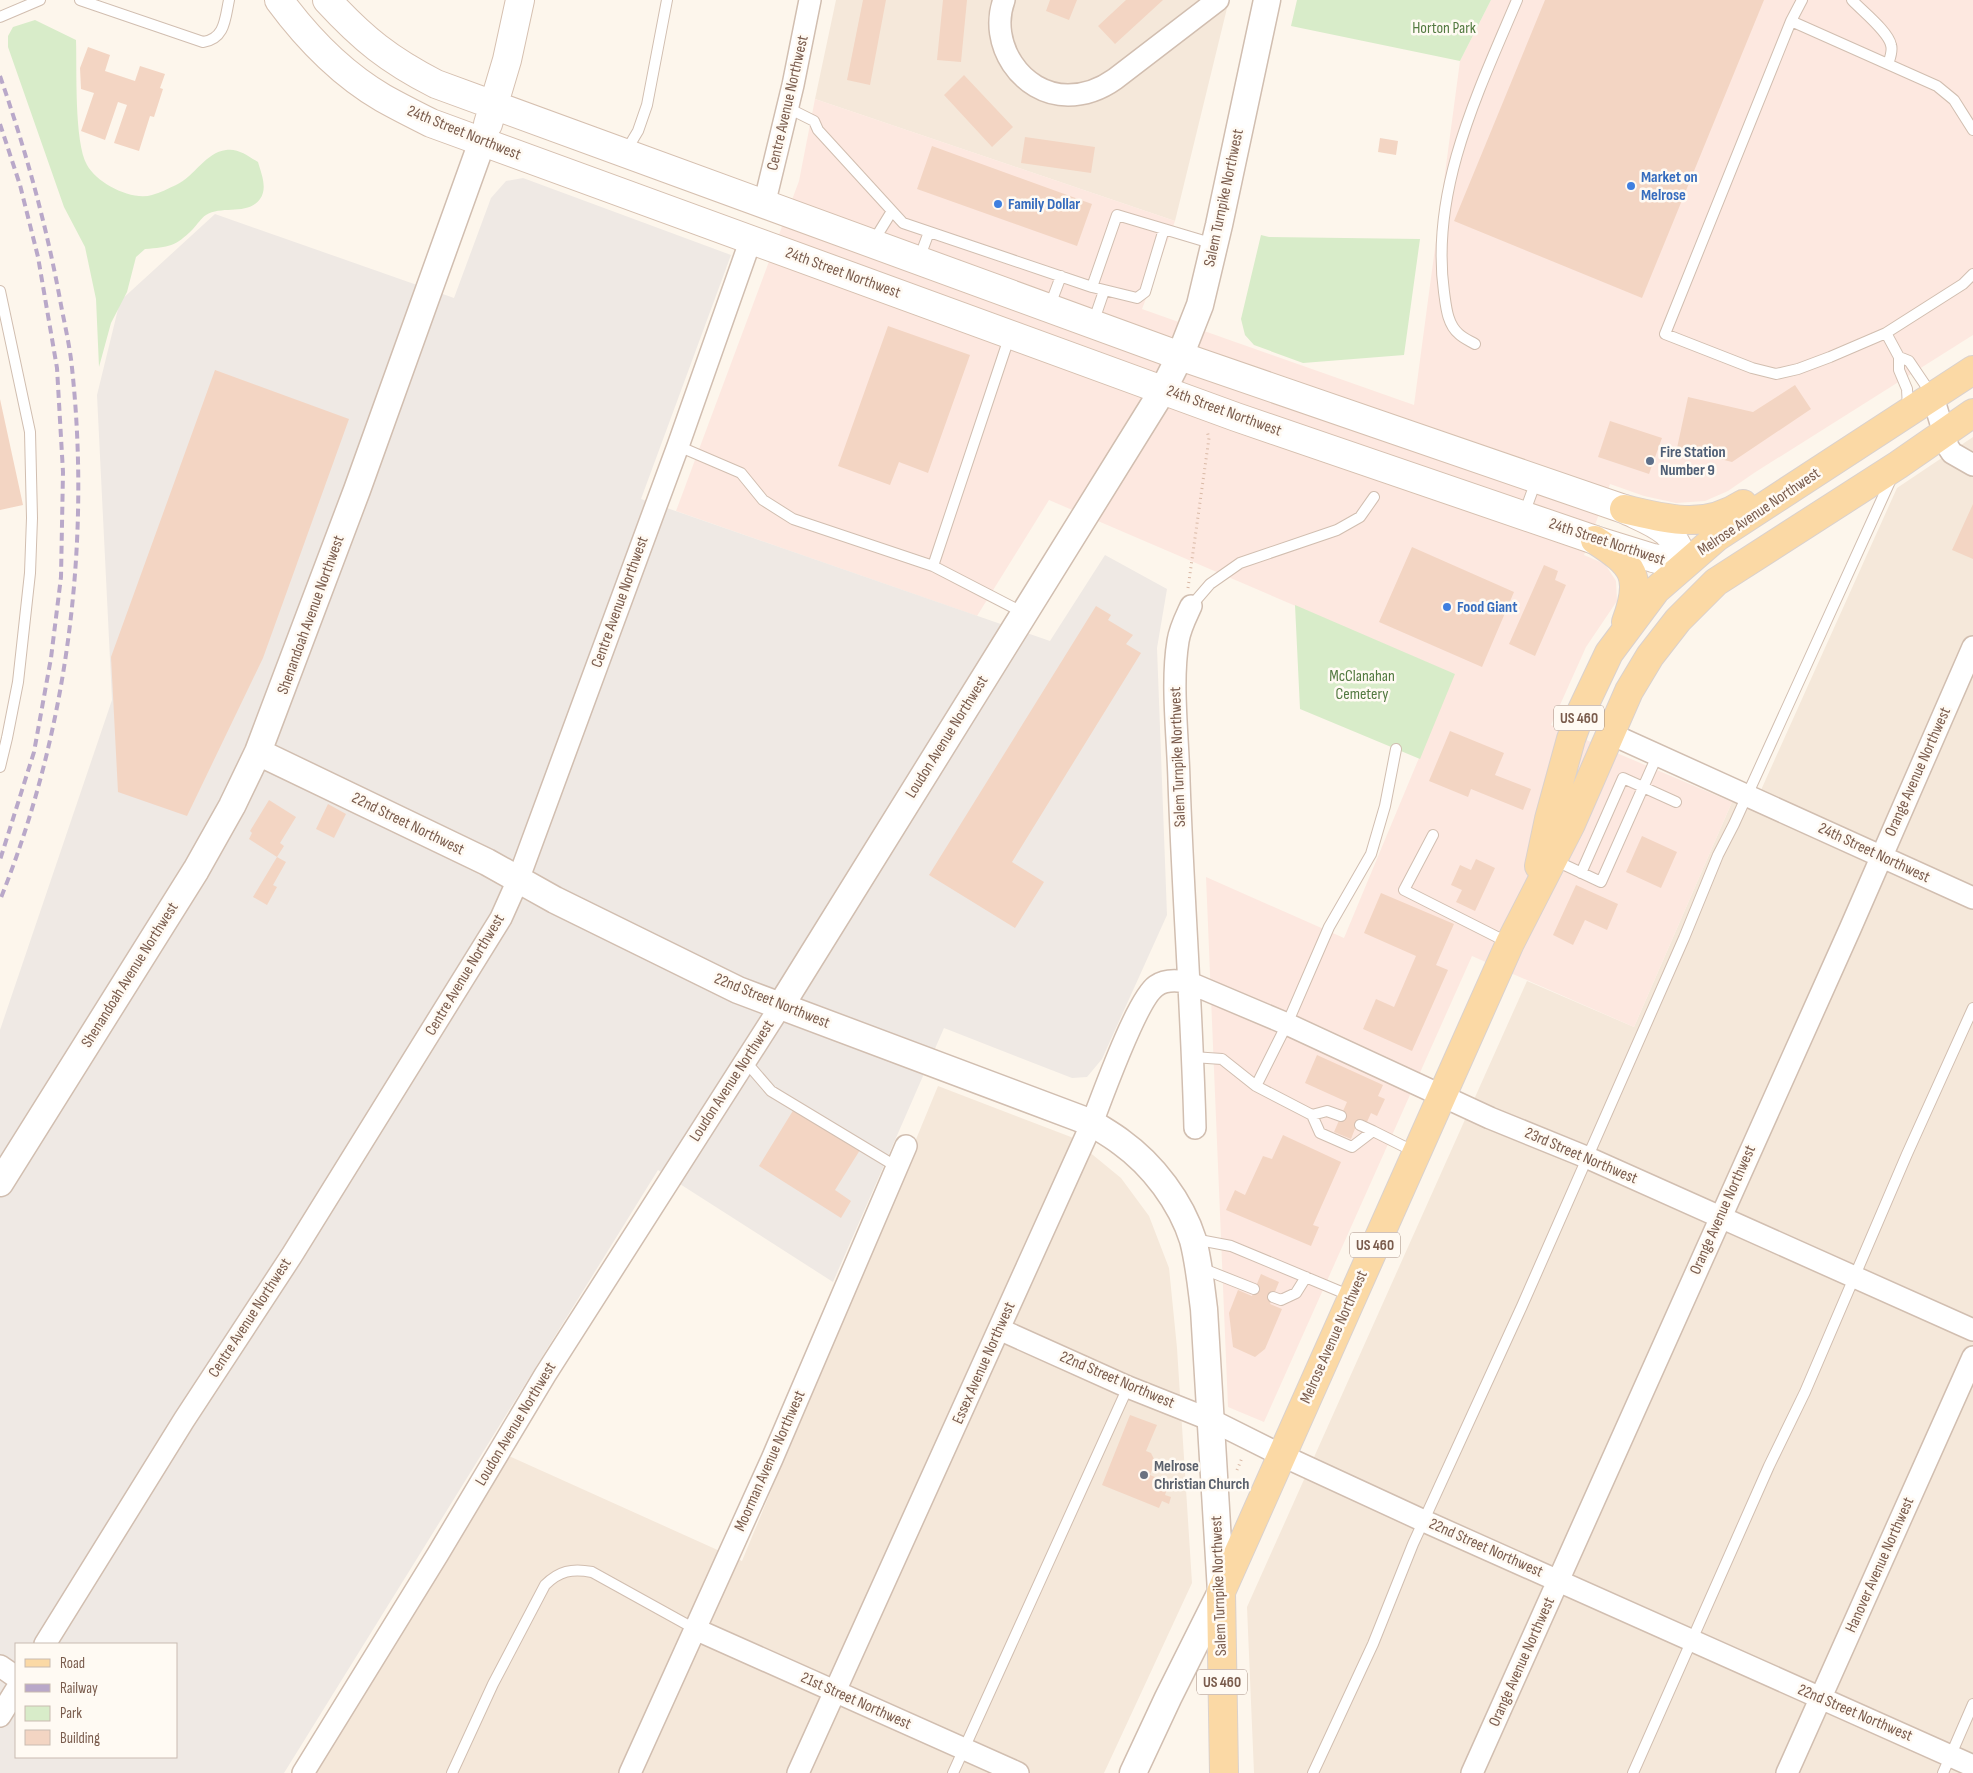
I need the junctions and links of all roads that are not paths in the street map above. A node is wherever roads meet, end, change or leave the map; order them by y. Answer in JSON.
{"nodes":[{"id":1,"x":40,"y":0,"type":"edge"},
{"id":2,"x":80,"y":0,"type":"edge"},
{"id":3,"x":229,"y":0,"type":"edge"},
{"id":4,"x":279,"y":0,"type":"edge"},
{"id":5,"x":328,"y":0,"type":"edge"},
{"id":6,"x":520,"y":0,"type":"edge"},
{"id":7,"x":667,"y":0,"type":"edge"},
{"id":8,"x":810,"y":0,"type":"edge"},
{"id":9,"x":1004,"y":0,"type":"edge"},
{"id":10,"x":1218,"y":0,"type":"edge"},
{"id":11,"x":1267,"y":0,"type":"edge"},
{"id":12,"x":1517,"y":0,"type":"edge"},
{"id":13,"x":1802,"y":0,"type":"edge"},
{"id":14,"x":1852,"y":0,"type":"edge"},
{"id":15,"x":0,"y":17,"type":"edge"},
{"id":16,"x":1791,"y":21,"type":"junction"},
{"id":17,"x":1888,"y":64,"type":"junction"},
{"id":18,"x":494,"y":106,"type":"junction"},
{"id":19,"x":788,"y":108,"type":"junction"},
{"id":20,"x":1973,"y":130,"type":"edge"},
{"id":21,"x":482,"y":142,"type":"junction"},
{"id":22,"x":624,"y":154,"type":"junction"},
{"id":23,"x":764,"y":205,"type":"junction"},
{"id":24,"x":892,"y":211,"type":"junction"},
{"id":25,"x":1164,"y":229,"type":"junction"},
{"id":26,"x":928,"y":232,"type":"junction"},
{"id":27,"x":751,"y":239,"type":"junction"},
{"id":28,"x":872,"y":244,"type":"junction"},
{"id":29,"x":1215,"y":244,"type":"junction"},
{"id":30,"x":918,"y":261,"type":"junction"},
{"id":31,"x":1973,"y":274,"type":"edge"},
{"id":32,"x":1061,"y":276,"type":"junction"},
{"id":33,"x":1092,"y":287,"type":"junction"},
{"id":34,"x":0,"y":291,"type":"edge"},
{"id":35,"x":1104,"y":291,"type":"junction"},
{"id":36,"x":1049,"y":308,"type":"junction"},
{"id":37,"x":1092,"y":324,"type":"junction"},
{"id":38,"x":1886,"y":332,"type":"junction"},
{"id":39,"x":1010,"y":334,"type":"junction"},
{"id":40,"x":1475,"y":344,"type":"dead end"},
{"id":41,"x":1180,"y":356,"type":"junction"},
{"id":42,"x":1899,"y":357,"type":"junction"},
{"id":43,"x":1973,"y":370,"type":"edge"},
{"id":44,"x":1163,"y":390,"type":"junction"},
{"id":45,"x":1933,"y":397,"type":"junction"},
{"id":46,"x":1908,"y":412,"type":"junction"},
{"id":47,"x":1973,"y":413,"type":"edge"},
{"id":48,"x":1881,"y":430,"type":"junction"},
{"id":49,"x":1944,"y":433,"type":"junction"},
{"id":50,"x":678,"y":446,"type":"junction"},
{"id":51,"x":1898,"y":465,"type":"junction"},
{"id":52,"x":1973,"y":465,"type":"edge"},
{"id":53,"x":1536,"y":480,"type":"junction"},
{"id":54,"x":1374,"y":497,"type":"dead end"},
{"id":55,"x":1624,"y":509,"type":"junction"},
{"id":56,"x":1524,"y":515,"type":"junction"},
{"id":57,"x":1595,"y":540,"type":"junction"},
{"id":58,"x":1760,"y":553,"type":"junction"},
{"id":59,"x":1683,"y":565,"type":"junction"},
{"id":60,"x":933,"y":566,"type":"junction"},
{"id":61,"x":1191,"y":606,"type":"joint"},
{"id":62,"x":1024,"y":613,"type":"junction"},
{"id":63,"x":1622,"y":634,"type":"junction"},
{"id":64,"x":1973,"y":647,"type":"edge"},
{"id":65,"x":1611,"y":734,"type":"junction"},
{"id":66,"x":1396,"y":749,"type":"dead end"},
{"id":67,"x":258,"y":752,"type":"junction"},
{"id":68,"x":1657,"y":756,"type":"junction"},
{"id":69,"x":0,"y":767,"type":"edge"},
{"id":70,"x":1643,"y":787,"type":"junction"},
{"id":71,"x":1747,"y":795,"type":"junction"},
{"id":72,"x":1676,"y":802,"type":"dead end"},
{"id":73,"x":1432,"y":836,"type":"dead end"},
{"id":74,"x":1880,"y":856,"type":"junction"},
{"id":75,"x":1553,"y":860,"type":"junction"},
{"id":76,"x":1581,"y":873,"type":"junction"},
{"id":77,"x":518,"y":880,"type":"junction"},
{"id":78,"x":1973,"y":898,"type":"edge"},
{"id":79,"x":1532,"y":899,"type":"junction"},
{"id":80,"x":1510,"y":943,"type":"junction"},
{"id":81,"x":1190,"y":983,"type":"junction"},
{"id":82,"x":780,"y":1006,"type":"junction"},
{"id":83,"x":1973,"y":1008,"type":"edge"},
{"id":84,"x":1287,"y":1024,"type":"junction"},
{"id":85,"x":1193,"y":1057,"type":"junction"},
{"id":86,"x":746,"y":1062,"type":"junction"},
{"id":87,"x":1256,"y":1086,"type":"junction"},
{"id":88,"x":1442,"y":1095,"type":"junction"},
{"id":89,"x":1312,"y":1115,"type":"junction"},
{"id":90,"x":1341,"y":1116,"type":"dead end"},
{"id":91,"x":1092,"y":1123,"type":"junction"},
{"id":92,"x":1360,"y":1125,"type":"dead end"},
{"id":93,"x":1195,"y":1128,"type":"dead end"},
{"id":94,"x":1373,"y":1131,"type":"junction"},
{"id":95,"x":906,"y":1146,"type":"dead end"},
{"id":96,"x":1416,"y":1153,"type":"junction"},
{"id":97,"x":1586,"y":1157,"type":"junction"},
{"id":98,"x":897,"y":1167,"type":"junction"},
{"id":99,"x":0,"y":1183,"type":"edge"},
{"id":100,"x":1720,"y":1218,"type":"junction"},
{"id":101,"x":1192,"y":1239,"type":"junction"},
{"id":102,"x":1199,"y":1268,"type":"junction"},
{"id":103,"x":1306,"y":1278,"type":"junction"},
{"id":104,"x":1855,"y":1278,"type":"junction"},
{"id":105,"x":1254,"y":1289,"type":"dead end"},
{"id":106,"x":1352,"y":1296,"type":"junction"},
{"id":107,"x":1273,"y":1297,"type":"dead end"},
{"id":108,"x":1204,"y":1309,"type":"joint"},
{"id":109,"x":999,"y":1329,"type":"junction"},
{"id":110,"x":1973,"y":1330,"type":"edge"},
{"id":111,"x":1973,"y":1357,"type":"edge"},
{"id":112,"x":1128,"y":1387,"type":"junction"},
{"id":113,"x":1210,"y":1420,"type":"junction"},
{"id":114,"x":1281,"y":1455,"type":"junction"},
{"id":115,"x":1424,"y":1521,"type":"junction"},
{"id":116,"x":1558,"y":1580,"type":"junction"},
{"id":117,"x":1221,"y":1592,"type":"junction"},
{"id":118,"x":695,"y":1629,"type":"junction"},
{"id":119,"x":1692,"y":1640,"type":"junction"},
{"id":120,"x":46,"y":1643,"type":"edge"},
{"id":121,"x":0,"y":1666,"type":"edge"},
{"id":122,"x":15,"y":1676,"type":"edge"},
{"id":123,"x":15,"y":1692,"type":"edge"},
{"id":124,"x":835,"y":1692,"type":"junction"},
{"id":125,"x":1820,"y":1699,"type":"junction"},
{"id":126,"x":1973,"y":1704,"type":"edge"},
{"id":127,"x":0,"y":1716,"type":"edge"},
{"id":128,"x":963,"y":1749,"type":"junction"},
{"id":129,"x":1946,"y":1764,"type":"edge"},
{"id":130,"x":1973,"y":1766,"type":"edge"},
{"id":131,"x":303,"y":1773,"type":"edge"},
{"id":132,"x":452,"y":1773,"type":"edge"},
{"id":133,"x":630,"y":1773,"type":"edge"},
{"id":134,"x":798,"y":1773,"type":"edge"},
{"id":135,"x":953,"y":1773,"type":"edge"},
{"id":136,"x":1018,"y":1773,"type":"edge"},
{"id":137,"x":1133,"y":1773,"type":"edge"},
{"id":138,"x":1224,"y":1773,"type":"edge"},
{"id":139,"x":1313,"y":1773,"type":"edge"},
{"id":140,"x":1472,"y":1773,"type":"edge"},
{"id":141,"x":1633,"y":1773,"type":"edge"},
{"id":142,"x":1787,"y":1773,"type":"edge"}],
"edges":[{"from":1,"to":15,"type":"lane"},
{"from":2,"to":3,"type":"lane"},
{"from":4,"to":21,"type":"main road","name":"24th Street Northwest"},
{"from":5,"to":18,"type":"main road","name":"24th Street Northwest"},
{"from":6,"to":18,"type":"main road","name":"Shenandoah Avenue Northwest"},
{"from":7,"to":22,"type":"lane"},
{"from":8,"to":19,"type":"street","name":"Centre Avenue Northwest"},
{"from":9,"to":10,"type":"street"},
{"from":11,"to":29,"type":"street","name":"Salem Turnpike Northwest"},
{"from":12,"to":40,"type":"lane"},
{"from":13,"to":16,"type":"lane"},
{"from":14,"to":17,"type":"lane"},
{"from":16,"to":17,"type":"lane"},
{"from":16,"to":38,"type":"lane"},
{"from":17,"to":20,"type":"lane"},
{"from":18,"to":21,"type":"main road","name":"Shenandoah Avenue Northwest"},
{"from":18,"to":22,"type":"main road","name":"24th Street Northwest"},
{"from":19,"to":23,"type":"street","name":"Centre Avenue Northwest"},
{"from":19,"to":24,"type":"lane"},
{"from":21,"to":27,"type":"main road","name":"24th Street Northwest"},
{"from":21,"to":67,"type":"street","name":"Shenandoah Avenue Northwest"},
{"from":22,"to":23,"type":"main road","name":"24th Street Northwest"},
{"from":23,"to":28,"type":"main road","name":"24th Street Northwest"},
{"from":24,"to":26,"type":"lane"},
{"from":24,"to":28,"type":"lane"},
{"from":25,"to":29,"type":"lane"},
{"from":25,"to":33,"type":"lane"},
{"from":25,"to":35,"type":"lane"},
{"from":26,"to":30,"type":"lane"},
{"from":26,"to":32,"type":"lane"},
{"from":27,"to":39,"type":"main road","name":"24th Street Northwest"},
{"from":27,"to":50,"type":"street","name":"Centre Avenue Northwest"},
{"from":28,"to":30,"type":"main road","name":"24th Street Northwest"},
{"from":29,"to":41,"type":"street","name":"Salem Turnpike Northwest"},
{"from":30,"to":36,"type":"main road","name":"24th Street Northwest"},
{"from":31,"to":38,"type":"lane"},
{"from":32,"to":33,"type":"lane"},
{"from":32,"to":36,"type":"lane"},
{"from":33,"to":35,"type":"lane"},
{"from":34,"to":69,"type":"lane"},
{"from":35,"to":37,"type":"lane"},
{"from":36,"to":37,"type":"main road","name":"24th Street Northwest"},
{"from":37,"to":41,"type":"main road","name":"24th Street Northwest"},
{"from":38,"to":42,"type":"lane"},
{"from":39,"to":44,"type":"main road","name":"24th Street Northwest"},
{"from":39,"to":60,"type":"lane"},
{"from":41,"to":44,"type":"street","name":"Salem Turnpike Northwest"},
{"from":41,"to":53,"type":"main road","name":"24th Street Northwest"},
{"from":42,"to":45,"type":"lane"},
{"from":42,"to":46,"type":"lane"},
{"from":43,"to":45,"type":"main road","name":"Melrose Avenue Northwest","number":"US 460"},
{"from":44,"to":56,"type":"main road","name":"24th Street Northwest"},
{"from":44,"to":62,"type":"street","name":"Loudon Avenue Northwest"},
{"from":45,"to":46,"type":"main road","name":"Melrose Avenue Northwest","number":"US 460"},
{"from":45,"to":49,"type":"street"},
{"from":46,"to":48,"type":"main road","name":"Melrose Avenue Northwest","number":"US 460"},
{"from":47,"to":49,"type":"main road","name":"Melrose Avenue Northwest","number":"US 460"},
{"from":48,"to":55,"type":"main road"},
{"from":48,"to":59,"type":"main road","name":"Melrose Avenue Northwest","number":"US 460"},
{"from":49,"to":51,"type":"main road","name":"Melrose Avenue Northwest","number":"US 460"},
{"from":49,"to":52,"type":"street"},
{"from":50,"to":60,"type":"lane"},
{"from":50,"to":77,"type":"street","name":"Centre Avenue Northwest"},
{"from":51,"to":58,"type":"main road","name":"Melrose Avenue Northwest","number":"US 460"},
{"from":51,"to":71,"type":"lane"},
{"from":53,"to":55,"type":"main road","name":"24th Street Northwest"},
{"from":53,"to":56,"type":"lane"},
{"from":54,"to":61,"type":"lane","name":"Salem Turnpike Northwest"},
{"from":55,"to":59,"type":"main road","name":"24th Street Northwest"},
{"from":56,"to":57,"type":"main road","name":"24th Street Northwest"},
{"from":57,"to":59,"type":"main road","name":"24th Street Northwest"},
{"from":57,"to":63,"type":"main road"},
{"from":58,"to":59,"type":"main road"},
{"from":58,"to":65,"type":"main road","name":"Melrose Avenue Northwest","number":"US 460"},
{"from":59,"to":63,"type":"main road","name":"Melrose Avenue Northwest","number":"US 460"},
{"from":59,"to":65,"type":"main road"},
{"from":60,"to":62,"type":"lane"},
{"from":61,"to":81,"type":"street","name":"Salem Turnpike Northwest"},
{"from":62,"to":82,"type":"street","name":"Loudon Avenue Northwest"},
{"from":63,"to":79,"type":"main road","name":"Melrose Avenue Northwest","number":"US 460"},
{"from":64,"to":74,"type":"street","name":"Orange Avenue Northwest"},
{"from":65,"to":68,"type":"street","name":"24th Street Northwest"},
{"from":65,"to":75,"type":"main road","name":"Melrose Avenue Northwest","number":"US 460"},
{"from":66,"to":84,"type":"lane"},
{"from":67,"to":77,"type":"street","name":"22nd Street Northwest"},
{"from":67,"to":99,"type":"street","name":"Shenandoah Avenue Northwest"},
{"from":68,"to":70,"type":"lane"},
{"from":68,"to":71,"type":"street","name":"24th Street Northwest"},
{"from":70,"to":72,"type":"lane"},
{"from":70,"to":76,"type":"lane"},
{"from":70,"to":76,"type":"lane"},
{"from":71,"to":74,"type":"street","name":"24th Street Northwest"},
{"from":71,"to":97,"type":"lane"},
{"from":73,"to":80,"type":"lane"},
{"from":74,"to":78,"type":"street","name":"24th Street Northwest"},
{"from":74,"to":100,"type":"street","name":"Orange Avenue Northwest"},
{"from":75,"to":76,"type":"lane"},
{"from":75,"to":79,"type":"main road","name":"Melrose Avenue Northwest","number":"US 460"},
{"from":77,"to":82,"type":"street","name":"22nd Street Northwest"},
{"from":77,"to":120,"type":"street","name":"Centre Avenue Northwest"},
{"from":79,"to":80,"type":"main road","name":"Melrose Avenue Northwest","number":"US 460"},
{"from":80,"to":88,"type":"main road","name":"Melrose Avenue Northwest","number":"US 460"},
{"from":81,"to":84,"type":"street","name":"23rd Street Northwest"},
{"from":81,"to":85,"type":"street","name":"Salem Turnpike Northwest"},
{"from":81,"to":91,"type":"street","name":"Essex Avenue Northwest"},
{"from":82,"to":86,"type":"street","name":"Loudon Avenue Northwest"},
{"from":82,"to":91,"type":"street","name":"22nd Street Northwest"},
{"from":83,"to":104,"type":"lane"},
{"from":84,"to":87,"type":"lane"},
{"from":84,"to":88,"type":"street","name":"23rd Street Northwest"},
{"from":85,"to":87,"type":"lane"},
{"from":85,"to":93,"type":"street","name":"Salem Turnpike Northwest"},
{"from":86,"to":98,"type":"lane"},
{"from":86,"to":131,"type":"street","name":"Loudon Avenue Northwest"},
{"from":87,"to":89,"type":"lane"},
{"from":88,"to":96,"type":"main road","name":"Melrose Avenue Northwest","number":"US 460"},
{"from":88,"to":97,"type":"street","name":"23rd Street Northwest"},
{"from":89,"to":90,"type":"lane"},
{"from":89,"to":94,"type":"lane"},
{"from":91,"to":101,"type":"street","name":"22nd Street Northwest"},
{"from":91,"to":109,"type":"street","name":"Essex Avenue Northwest"},
{"from":92,"to":94,"type":"lane"},
{"from":94,"to":96,"type":"lane"},
{"from":95,"to":98,"type":"street","name":"Moorman Avenue Northwest"},
{"from":96,"to":106,"type":"main road","name":"Melrose Avenue Northwest","number":"US 460"},
{"from":97,"to":100,"type":"street","name":"23rd Street Northwest"},
{"from":97,"to":115,"type":"lane"},
{"from":98,"to":118,"type":"street","name":"Moorman Avenue Northwest"},
{"from":100,"to":104,"type":"street","name":"23rd Street Northwest"},
{"from":100,"to":116,"type":"street","name":"Orange Avenue Northwest"},
{"from":101,"to":102,"type":"street","name":"22nd Street Northwest"},
{"from":101,"to":103,"type":"lane"},
{"from":102,"to":105,"type":"lane"},
{"from":102,"to":108,"type":"street","name":"22nd Street Northwest"},
{"from":103,"to":106,"type":"lane"},
{"from":103,"to":107,"type":"lane"},
{"from":104,"to":110,"type":"street","name":"23rd Street Northwest"},
{"from":104,"to":119,"type":"lane"},
{"from":106,"to":114,"type":"main road","name":"Melrose Avenue Northwest","number":"US 460"},
{"from":108,"to":113,"type":"street","name":"Salem Turnpike Northwest"},
{"from":109,"to":112,"type":"street","name":"22nd Street Northwest"},
{"from":109,"to":124,"type":"street","name":"Essex Avenue Northwest"},
{"from":111,"to":125,"type":"street","name":"Hanover Avenue Northwest"},
{"from":112,"to":113,"type":"street","name":"22nd Street Northwest"},
{"from":112,"to":128,"type":"lane"},
{"from":113,"to":114,"type":"street","name":"22nd Street Northwest"},
{"from":113,"to":117,"type":"street","name":"Salem Turnpike Northwest"},
{"from":114,"to":115,"type":"street","name":"22nd Street Northwest"},
{"from":114,"to":117,"type":"main road","name":"Melrose Avenue Northwest","number":"US 460"},
{"from":115,"to":116,"type":"street","name":"22nd Street Northwest"},
{"from":115,"to":139,"type":"lane"},
{"from":116,"to":119,"type":"street","name":"22nd Street Northwest"},
{"from":116,"to":140,"type":"street","name":"Orange Avenue Northwest"},
{"from":117,"to":137,"type":"street","name":"Melrose Avenue Northwest"},
{"from":117,"to":138,"type":"main road","name":"Salem Turnpike Northwest","number":"US 460"},
{"from":118,"to":124,"type":"street","name":"21st Street Northwest"},
{"from":118,"to":132,"type":"lane"},
{"from":118,"to":133,"type":"street","name":"Moorman Avenue Northwest"},
{"from":119,"to":125,"type":"street","name":"22nd Street Northwest"},
{"from":119,"to":141,"type":"lane"},
{"from":121,"to":122,"type":"street"},
{"from":123,"to":127,"type":"street"},
{"from":124,"to":128,"type":"street","name":"21st Street Northwest"},
{"from":124,"to":134,"type":"street","name":"Essex Avenue Northwest"},
{"from":125,"to":129,"type":"street","name":"22nd Street Northwest"},
{"from":125,"to":142,"type":"street","name":"Hanover Avenue Northwest"},
{"from":126,"to":129,"type":"lane"},
{"from":128,"to":135,"type":"lane"},
{"from":128,"to":136,"type":"street","name":"21st Street Northwest"},
{"from":129,"to":130,"type":"street","name":"22nd Street Northwest"}]}
